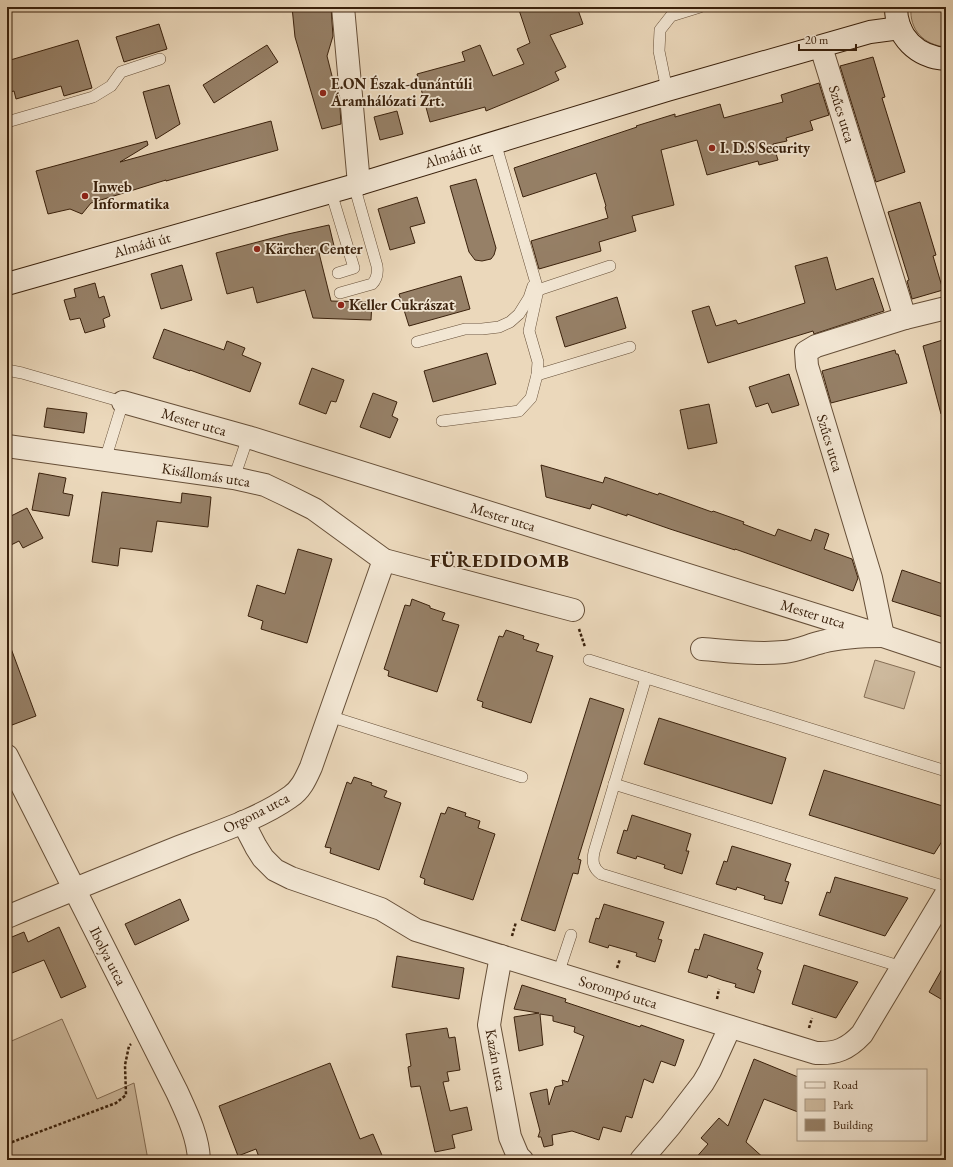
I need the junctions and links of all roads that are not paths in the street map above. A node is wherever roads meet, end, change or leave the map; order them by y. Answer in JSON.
{"nodes":[{"id":1,"x":343,"y":7,"type":"edge"},
{"id":2,"x":700,"y":7,"type":"edge"},
{"id":3,"x":898,"y":17,"type":"edge"},
{"id":4,"x":821,"y":47,"type":"junction"},
{"id":5,"x":160,"y":59,"type":"dead end"},
{"id":6,"x":946,"y":59,"type":"edge"},
{"id":7,"x":668,"y":90,"type":"junction"},
{"id":8,"x":7,"y":122,"type":"edge"},
{"id":9,"x":495,"y":142,"type":"junction"},
{"id":10,"x":357,"y":184,"type":"junction"},
{"id":11,"x":331,"y":192,"type":"junction"},
{"id":12,"x":610,"y":266,"type":"dead end"},
{"id":13,"x":338,"y":273,"type":"dead end"},
{"id":14,"x":7,"y":284,"type":"edge"},
{"id":15,"x":536,"y":285,"type":"junction"},
{"id":16,"x":340,"y":293,"type":"dead end"},
{"id":17,"x":946,"y":308,"type":"edge"},
{"id":18,"x":905,"y":318,"type":"junction"},
{"id":19,"x":417,"y":342,"type":"dead end"},
{"id":20,"x":630,"y":347,"type":"dead end"},
{"id":21,"x":7,"y":370,"type":"edge"},
{"id":22,"x":537,"y":375,"type":"junction"},
{"id":23,"x":123,"y":402,"type":"junction"},
{"id":24,"x":442,"y":421,"type":"dead end"},
{"id":25,"x":248,"y":437,"type":"junction"},
{"id":26,"x":7,"y":446,"type":"edge"},
{"id":27,"x":105,"y":460,"type":"junction"},
{"id":28,"x":234,"y":478,"type":"junction"},
{"id":29,"x":384,"y":560,"type":"junction"},
{"id":30,"x":573,"y":610,"type":"road end"},
{"id":31,"x":883,"y":636,"type":"junction"},
{"id":32,"x":702,"y":650,"type":"dead end"},
{"id":33,"x":946,"y":657,"type":"edge"},
{"id":34,"x":589,"y":660,"type":"road end"},
{"id":35,"x":646,"y":678,"type":"junction"},
{"id":36,"x":329,"y":716,"type":"junction"},
{"id":37,"x":7,"y":756,"type":"edge"},
{"id":38,"x":946,"y":771,"type":"edge"},
{"id":39,"x":522,"y":777,"type":"dead end"},
{"id":40,"x":614,"y":784,"type":"junction"},
{"id":41,"x":243,"y":822,"type":"junction"},
{"id":42,"x":946,"y":887,"type":"edge"},
{"id":43,"x":74,"y":888,"type":"junction"},
{"id":44,"x":946,"y":894,"type":"edge"},
{"id":45,"x":7,"y":917,"type":"edge"},
{"id":46,"x":571,"y":935,"type":"dead end"},
{"id":47,"x":501,"y":956,"type":"junction"},
{"id":48,"x":902,"y":967,"type":"junction"},
{"id":49,"x":558,"y":974,"type":"junction"},
{"id":50,"x":730,"y":1027,"type":"junction"},
{"id":51,"x":199,"y":1160,"type":"edge"},
{"id":52,"x":522,"y":1160,"type":"edge"},
{"id":53,"x":641,"y":1160,"type":"edge"}],
"edges":[{"from":1,"to":10,"type":"street"},
{"from":2,"to":7,"type":"lane"},
{"from":3,"to":4,"type":"street","name":"Almádi út"},
{"from":3,"to":6,"type":"street"},
{"from":4,"to":7,"type":"street","name":"Almádi út"},
{"from":4,"to":18,"type":"street","name":"Szűcs utca"},
{"from":5,"to":8,"type":"lane"},
{"from":7,"to":9,"type":"street","name":"Almádi út"},
{"from":9,"to":10,"type":"street","name":"Almádi út"},
{"from":9,"to":15,"type":"lane"},
{"from":10,"to":11,"type":"street","name":"Almádi út"},
{"from":10,"to":16,"type":"lane"},
{"from":11,"to":13,"type":"lane"},
{"from":11,"to":14,"type":"street","name":"Almádi út"},
{"from":12,"to":15,"type":"lane"},
{"from":15,"to":19,"type":"lane"},
{"from":15,"to":22,"type":"lane"},
{"from":17,"to":18,"type":"street","name":"Szűcs utca"},
{"from":18,"to":31,"type":"street","name":"Szűcs utca"},
{"from":20,"to":22,"type":"lane"},
{"from":21,"to":23,"type":"lane"},
{"from":22,"to":24,"type":"lane"},
{"from":23,"to":25,"type":"street","name":"Mester utca"},
{"from":23,"to":27,"type":"lane"},
{"from":25,"to":28,"type":"lane"},
{"from":25,"to":31,"type":"street","name":"Mester utca"},
{"from":26,"to":27,"type":"street","name":"Kisállomás utca"},
{"from":27,"to":28,"type":"street","name":"Kisállomás utca"},
{"from":28,"to":29,"type":"street","name":"Kisállomás utca"},
{"from":29,"to":30,"type":"street"},
{"from":29,"to":36,"type":"street","name":"Orgona utca"},
{"from":31,"to":32,"type":"street","name":"Mester utca"},
{"from":31,"to":33,"type":"street","name":"Mester utca"},
{"from":34,"to":35,"type":"lane"},
{"from":35,"to":38,"type":"lane"},
{"from":35,"to":40,"type":"lane"},
{"from":36,"to":39,"type":"lane"},
{"from":36,"to":41,"type":"street","name":"Orgona utca"},
{"from":37,"to":43,"type":"street","name":"Ibolya utca"},
{"from":40,"to":42,"type":"lane"},
{"from":40,"to":48,"type":"lane"},
{"from":41,"to":43,"type":"street","name":"Orgona utca"},
{"from":41,"to":47,"type":"street","name":"Sorompó utca"},
{"from":43,"to":45,"type":"street","name":"Orgona utca"},
{"from":43,"to":51,"type":"street","name":"Ibolya utca"},
{"from":44,"to":48,"type":"street","name":"Sorompó utca"},
{"from":46,"to":49,"type":"lane"},
{"from":47,"to":49,"type":"street","name":"Sorompó utca"},
{"from":47,"to":52,"type":"street","name":"Kazán utca"},
{"from":48,"to":50,"type":"street","name":"Sorompó utca"},
{"from":49,"to":50,"type":"street","name":"Sorompó utca"},
{"from":50,"to":53,"type":"street"}]}
